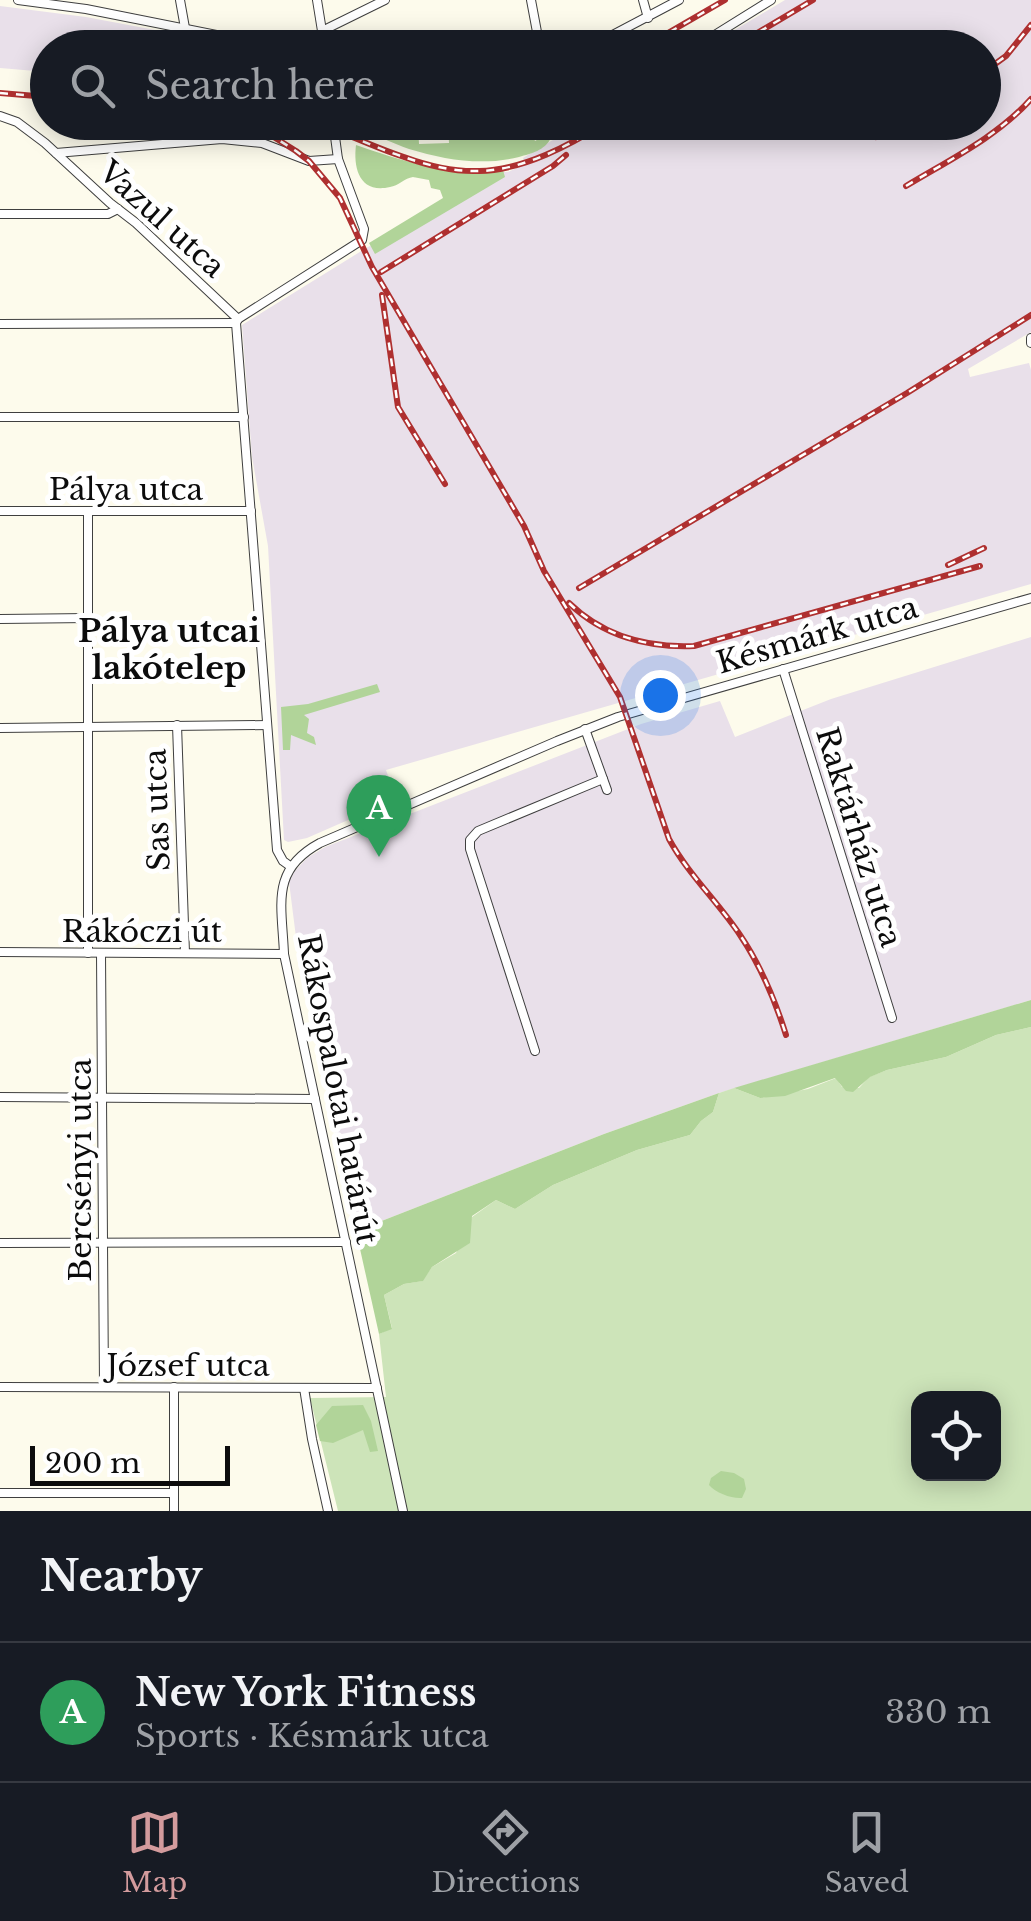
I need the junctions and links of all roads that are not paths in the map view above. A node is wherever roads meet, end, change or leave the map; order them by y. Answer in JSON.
{"nodes":[{"id":1,"x":18,"y":0,"type":"edge"},
{"id":2,"x":26,"y":0,"type":"edge"},
{"id":3,"x":180,"y":0,"type":"edge"},
{"id":4,"x":317,"y":0,"type":"edge"},
{"id":5,"x":385,"y":0,"type":"edge"},
{"id":6,"x":531,"y":0,"type":"edge"},
{"id":7,"x":643,"y":0,"type":"edge"},
{"id":8,"x":679,"y":0,"type":"edge"},
{"id":9,"x":771,"y":0,"type":"edge"},
{"id":10,"x":86,"y":4,"type":"edge"},
{"id":11,"x":648,"y":18,"type":"junction"},
{"id":12,"x":185,"y":28,"type":"junction"},
{"id":13,"x":195,"y":30,"type":"edge"},
{"id":14,"x":322,"y":30,"type":"edge"},
{"id":15,"x":324,"y":30,"type":"edge"},
{"id":16,"x":537,"y":30,"type":"edge"},
{"id":17,"x":624,"y":30,"type":"edge"},
{"id":18,"x":723,"y":30,"type":"edge"},
{"id":19,"x":0,"y":116,"type":"edge"},
{"id":20,"x":30,"y":133,"type":"edge"},
{"id":21,"x":39,"y":140,"type":"edge"},
{"id":22,"x":211,"y":140,"type":"edge"},
{"id":23,"x":232,"y":140,"type":"edge"},
{"id":24,"x":335,"y":140,"type":"edge"},
{"id":25,"x":56,"y":154,"type":"junction"},
{"id":26,"x":338,"y":159,"type":"junction"},
{"id":27,"x":118,"y":209,"type":"junction"},
{"id":28,"x":0,"y":214,"type":"edge"},
{"id":29,"x":237,"y":321,"type":"junction"},
{"id":30,"x":0,"y":324,"type":"edge"},
{"id":31,"x":0,"y":417,"type":"edge"},
{"id":32,"x":244,"y":417,"type":"junction"},
{"id":33,"x":88,"y":511,"type":"junction"},
{"id":34,"x":251,"y":511,"type":"junction"},
{"id":35,"x":0,"y":512,"type":"edge"},
{"id":36,"x":1031,"y":598,"type":"edge"},
{"id":37,"x":88,"y":618,"type":"junction"},
{"id":38,"x":0,"y":619,"type":"edge"},
{"id":39,"x":782,"y":669,"type":"junction"},
{"id":40,"x":267,"y":725,"type":"junction"},
{"id":41,"x":89,"y":726,"type":"junction"},
{"id":42,"x":177,"y":726,"type":"junction"},
{"id":43,"x":0,"y":728,"type":"edge"},
{"id":44,"x":585,"y":730,"type":"junction"},
{"id":45,"x":603,"y":779,"type":"junction"},
{"id":46,"x":607,"y":790,"type":"dead end"},
{"id":47,"x":290,"y":866,"type":"junction"},
{"id":48,"x":0,"y":952,"type":"edge"},
{"id":49,"x":88,"y":953,"type":"junction"},
{"id":50,"x":101,"y":953,"type":"junction"},
{"id":51,"x":185,"y":953,"type":"junction"},
{"id":52,"x":284,"y":954,"type":"junction"},
{"id":53,"x":892,"y":1018,"type":"dead end"},
{"id":54,"x":535,"y":1051,"type":"dead end"},
{"id":55,"x":0,"y":1097,"type":"edge"},
{"id":56,"x":102,"y":1098,"type":"junction"},
{"id":57,"x":315,"y":1099,"type":"junction"},
{"id":58,"x":103,"y":1242,"type":"junction"},
{"id":59,"x":346,"y":1242,"type":"junction"},
{"id":60,"x":0,"y":1243,"type":"edge"},
{"id":61,"x":0,"y":1387,"type":"edge"},
{"id":62,"x":104,"y":1387,"type":"junction"},
{"id":63,"x":174,"y":1388,"type":"junction"},
{"id":64,"x":304,"y":1388,"type":"junction"},
{"id":65,"x":377,"y":1388,"type":"junction"},
{"id":66,"x":0,"y":1493,"type":"edge"},
{"id":67,"x":174,"y":1493,"type":"junction"},
{"id":68,"x":174,"y":1511,"type":"edge"},
{"id":69,"x":328,"y":1511,"type":"edge"},
{"id":70,"x":403,"y":1511,"type":"edge"}],
"edges":[{"from":1,"to":2,"type":"street"},
{"from":2,"to":10,"type":"street"},
{"from":3,"to":12,"type":"street"},
{"from":4,"to":14,"type":"street"},
{"from":5,"to":15,"type":"street"},
{"from":6,"to":16,"type":"street"},
{"from":7,"to":11,"type":"street"},
{"from":8,"to":11,"type":"street"},
{"from":9,"to":18,"type":"street"},
{"from":10,"to":12,"type":"street"},
{"from":11,"to":17,"type":"street"},
{"from":12,"to":13,"type":"street"},
{"from":19,"to":20,"type":"street","name":"Vazul utca"},
{"from":21,"to":25,"type":"street","name":"Vazul utca"},
{"from":22,"to":25,"type":"street"},
{"from":23,"to":26,"type":"street"},
{"from":24,"to":26,"type":"street"},
{"from":25,"to":27,"type":"street","name":"Vazul utca"},
{"from":26,"to":29,"type":"street"},
{"from":27,"to":28,"type":"street"},
{"from":27,"to":29,"type":"street","name":"Vazul utca"},
{"from":29,"to":30,"type":"street"},
{"from":29,"to":32,"type":"street","name":"Rákospalotai határút"},
{"from":31,"to":32,"type":"street"},
{"from":32,"to":34,"type":"street","name":"Rákospalotai határút"},
{"from":33,"to":34,"type":"street","name":"Pálya utca"},
{"from":33,"to":35,"type":"street","name":"Pálya utca"},
{"from":33,"to":37,"type":"street"},
{"from":34,"to":40,"type":"street","name":"Rákospalotai határút"},
{"from":36,"to":39,"type":"street","name":"Késmárk utca"},
{"from":37,"to":38,"type":"street"},
{"from":37,"to":41,"type":"street"},
{"from":39,"to":44,"type":"street","name":"Késmárk utca"},
{"from":39,"to":53,"type":"street","name":"Raktárház utca"},
{"from":40,"to":42,"type":"street"},
{"from":40,"to":47,"type":"street","name":"Rákospalotai határút"},
{"from":41,"to":42,"type":"street"},
{"from":41,"to":43,"type":"street"},
{"from":41,"to":49,"type":"street"},
{"from":42,"to":51,"type":"street","name":"Sas utca"},
{"from":44,"to":45,"type":"street"},
{"from":44,"to":47,"type":"street","name":"Késmárk utca"},
{"from":45,"to":46,"type":"street"},
{"from":45,"to":54,"type":"street"},
{"from":47,"to":52,"type":"street","name":"Rákospalotai határút"},
{"from":48,"to":49,"type":"street","name":"Rákóczi út"},
{"from":49,"to":50,"type":"street","name":"Rákóczi út"},
{"from":50,"to":51,"type":"street","name":"Rákóczi út"},
{"from":50,"to":56,"type":"street","name":"Bercsényi utca"},
{"from":51,"to":52,"type":"street","name":"Rákóczi út"},
{"from":52,"to":57,"type":"street","name":"Rákospalotai határút"},
{"from":55,"to":56,"type":"street"},
{"from":56,"to":57,"type":"street"},
{"from":56,"to":58,"type":"street","name":"Bercsényi utca"},
{"from":57,"to":59,"type":"street","name":"Rákospalotai határút"},
{"from":58,"to":59,"type":"street"},
{"from":58,"to":60,"type":"street"},
{"from":58,"to":62,"type":"street","name":"Bercsényi utca"},
{"from":59,"to":65,"type":"street","name":"Rákospalotai határút"},
{"from":61,"to":62,"type":"street","name":"József utca"},
{"from":62,"to":63,"type":"street","name":"József utca"},
{"from":63,"to":64,"type":"street","name":"József utca"},
{"from":63,"to":67,"type":"street"},
{"from":64,"to":65,"type":"street","name":"József utca"},
{"from":64,"to":69,"type":"street"},
{"from":65,"to":70,"type":"street","name":"Rákospalotai határút"},
{"from":66,"to":67,"type":"street"},
{"from":67,"to":68,"type":"street"}]}
